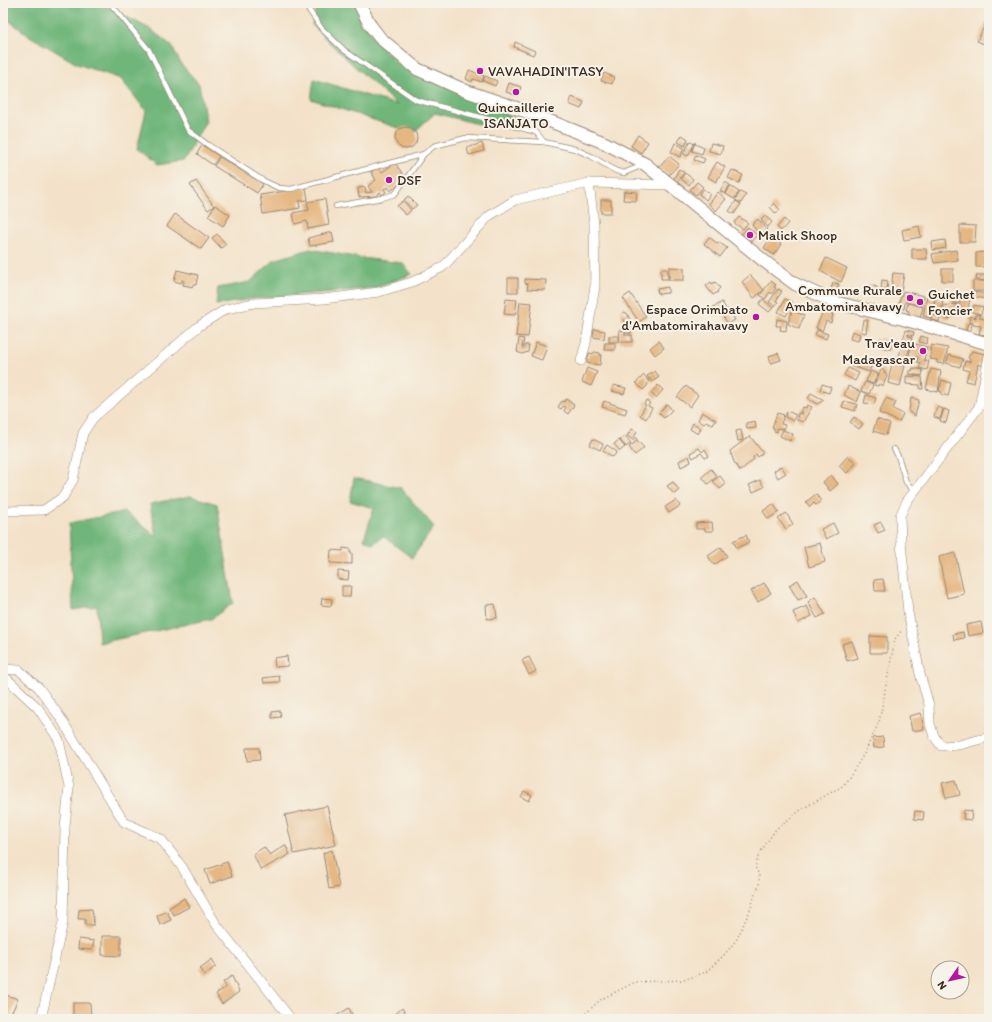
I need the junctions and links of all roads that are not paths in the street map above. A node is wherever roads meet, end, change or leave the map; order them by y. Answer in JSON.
{"nodes":[{"id":1,"x":110,"y":3,"type":"edge"},
{"id":2,"x":304,"y":3,"type":"edge"},
{"id":3,"x":359,"y":3,"type":"edge"},
{"id":4,"x":544,"y":142,"type":"junction"},
{"id":5,"x":424,"y":154,"type":"junction"},
{"id":6,"x":645,"y":164,"type":"junction"},
{"id":7,"x":589,"y":183,"type":"junction"},
{"id":8,"x":672,"y":185,"type":"junction"},
{"id":9,"x":336,"y":206,"type":"dead end"},
{"id":10,"x":989,"y":344,"type":"edge"},
{"id":11,"x":989,"y":356,"type":"edge"},
{"id":12,"x":581,"y":362,"type":"dead end"},
{"id":13,"x":894,"y":449,"type":"dead end"},
{"id":14,"x":914,"y":491,"type":"junction"},
{"id":15,"x":3,"y":511,"type":"edge"},
{"id":16,"x":3,"y":669,"type":"edge"},
{"id":17,"x":3,"y":674,"type":"edge"},
{"id":18,"x":989,"y":737,"type":"edge"},
{"id":19,"x":41,"y":1019,"type":"edge"},
{"id":20,"x":291,"y":1019,"type":"edge"}],
"edges":[{"from":1,"to":5,"type":"lane"},
{"from":2,"to":4,"type":"lane"},
{"from":3,"to":6,"type":"main road"},
{"from":4,"to":5,"type":"lane"},
{"from":4,"to":6,"type":"lane"},
{"from":5,"to":9,"type":"lane"},
{"from":6,"to":8,"type":"main road"},
{"from":7,"to":8,"type":"street"},
{"from":7,"to":12,"type":"street"},
{"from":7,"to":15,"type":"street"},
{"from":8,"to":10,"type":"main road"},
{"from":11,"to":14,"type":"street"},
{"from":13,"to":14,"type":"lane"},
{"from":14,"to":18,"type":"street"},
{"from":16,"to":20,"type":"street"},
{"from":17,"to":19,"type":"street"}]}
